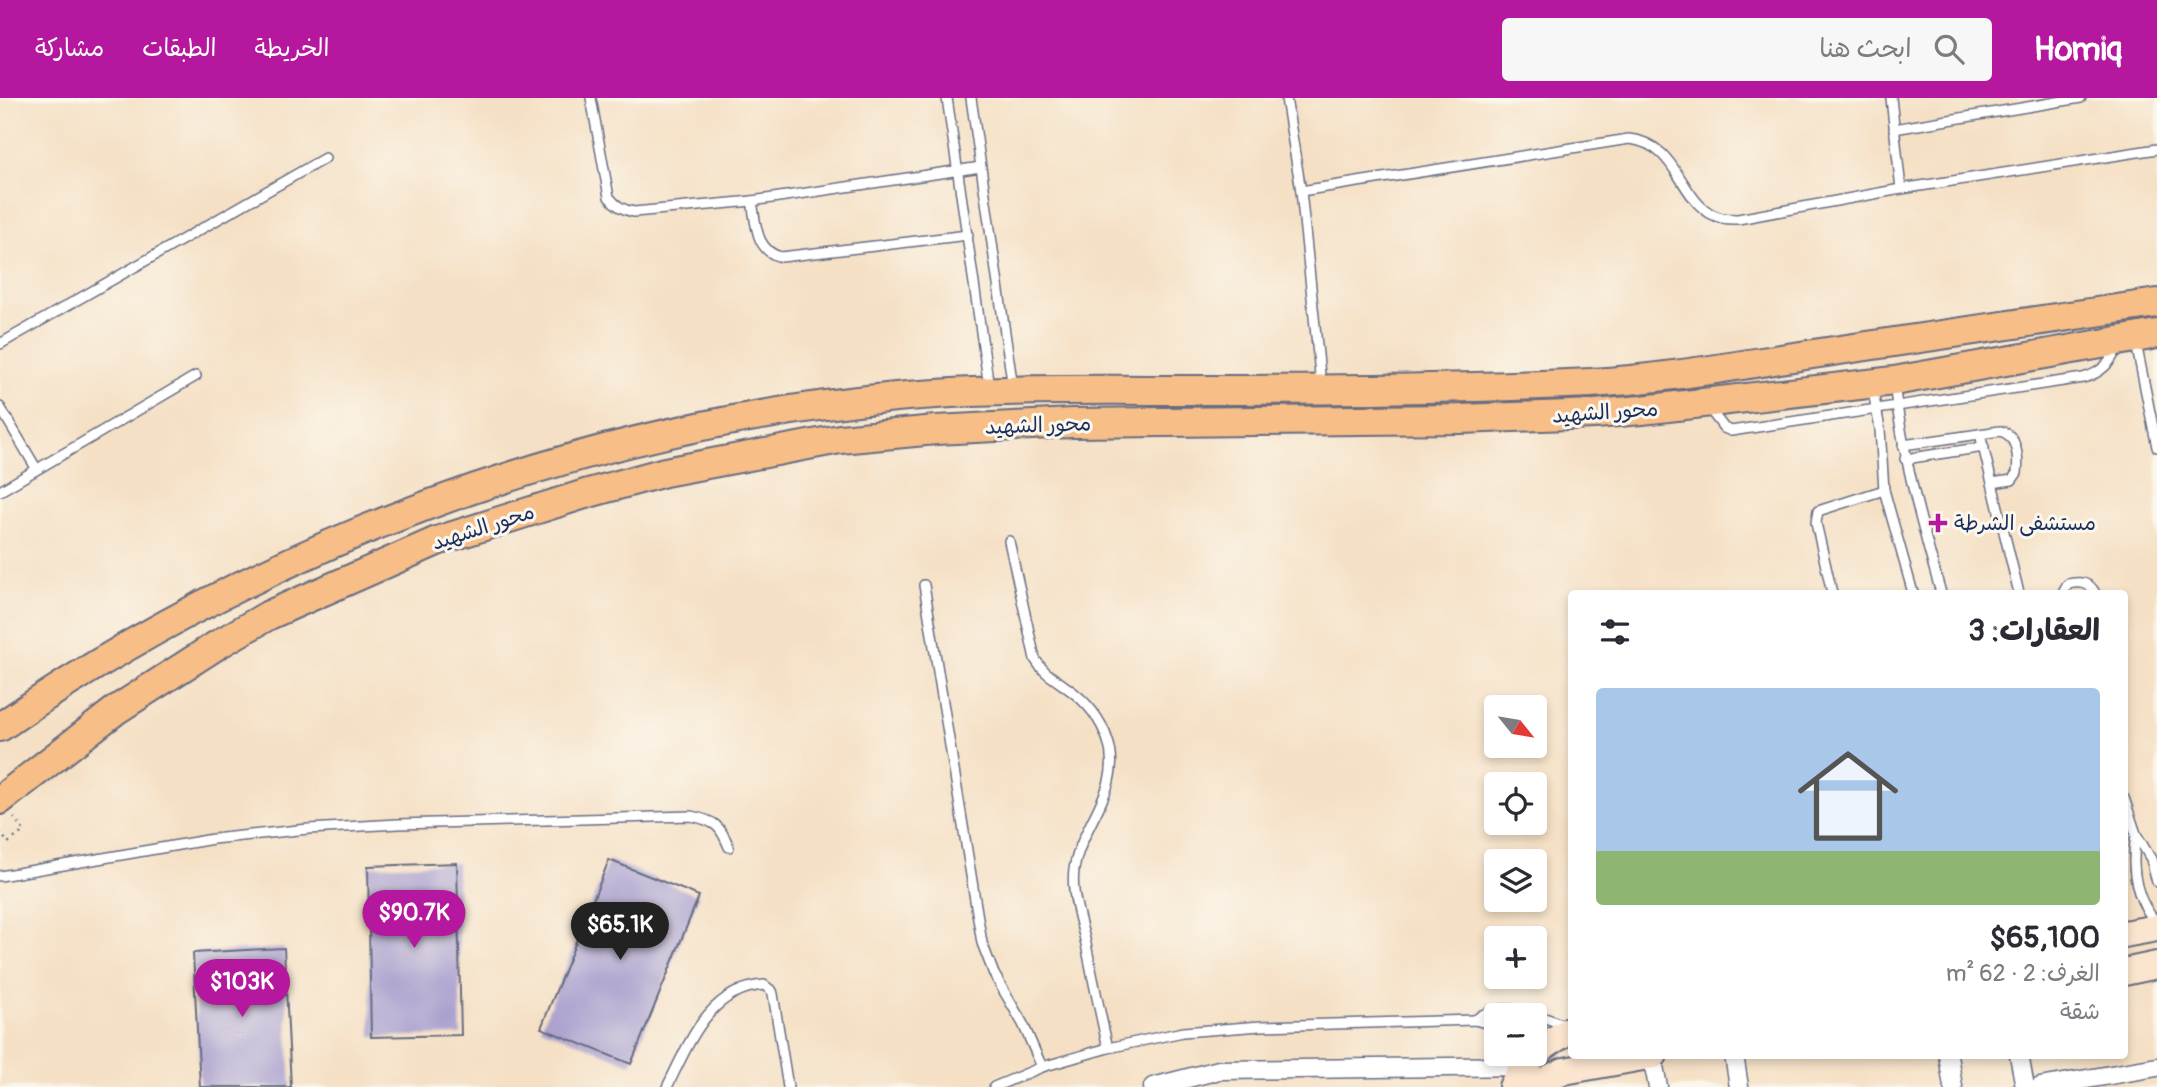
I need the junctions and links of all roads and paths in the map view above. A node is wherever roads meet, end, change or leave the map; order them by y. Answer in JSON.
{"nodes":[{"id":1,"x":591,"y":98,"type":"edge"},
{"id":2,"x":947,"y":98,"type":"edge"},
{"id":3,"x":971,"y":98,"type":"edge"},
{"id":4,"x":1286,"y":98,"type":"edge"},
{"id":5,"x":1891,"y":98,"type":"edge"},
{"id":6,"x":2081,"y":98,"type":"edge"},
{"id":7,"x":1894,"y":129,"type":"junction"},
{"id":8,"x":2157,"y":149,"type":"edge"},
{"id":9,"x":326,"y":158,"type":"dead end"},
{"id":10,"x":981,"y":167,"type":"junction"},
{"id":11,"x":959,"y":172,"type":"junction"},
{"id":12,"x":1901,"y":189,"type":"junction"},
{"id":13,"x":1301,"y":191,"type":"junction"},
{"id":14,"x":752,"y":201,"type":"junction"},
{"id":15,"x":968,"y":235,"type":"junction"},
{"id":16,"x":2157,"y":303,"type":"edge"},
{"id":17,"x":2145,"y":338,"type":"edge"},
{"id":18,"x":0,"y":344,"type":"edge"},
{"id":19,"x":196,"y":376,"type":"dead end"},
{"id":20,"x":1001,"y":390,"type":"junction"},
{"id":21,"x":1322,"y":390,"type":"junction"},
{"id":22,"x":1885,"y":395,"type":"junction"},
{"id":23,"x":0,"y":407,"type":"edge"},
{"id":24,"x":1980,"y":434,"type":"junction"},
{"id":25,"x":1903,"y":445,"type":"junction"},
{"id":26,"x":1984,"y":447,"type":"junction"},
{"id":27,"x":2157,"y":447,"type":"edge"},
{"id":28,"x":1905,"y":459,"type":"junction"},
{"id":29,"x":36,"y":468,"type":"junction"},
{"id":30,"x":1992,"y":483,"type":"junction"},
{"id":31,"x":1884,"y":490,"type":"junction"},
{"id":32,"x":0,"y":491,"type":"edge"},
{"id":33,"x":1009,"y":541,"type":"dead end"},
{"id":34,"x":924,"y":585,"type":"dead end"},
{"id":35,"x":1831,"y":590,"type":"edge"},
{"id":36,"x":1912,"y":590,"type":"edge"},
{"id":37,"x":1940,"y":590,"type":"edge"},
{"id":38,"x":2018,"y":590,"type":"edge"},
{"id":39,"x":2065,"y":590,"type":"edge"},
{"id":40,"x":2092,"y":590,"type":"edge"},
{"id":41,"x":12,"y":711,"type":"edge"},
{"id":42,"x":0,"y":727,"type":"edge"},
{"id":43,"x":0,"y":800,"type":"edge"},
{"id":44,"x":2128,"y":810,"type":"edge"},
{"id":45,"x":23,"y":831,"type":"dead end"},
{"id":46,"x":0,"y":832,"type":"edge"},
{"id":47,"x":2136,"y":834,"type":"junction"},
{"id":48,"x":729,"y":847,"type":"dead end"},
{"id":49,"x":0,"y":876,"type":"edge"},
{"id":50,"x":2157,"y":883,"type":"edge"},
{"id":51,"x":2157,"y":926,"type":"edge"},
{"id":52,"x":2128,"y":933,"type":"edge"},
{"id":53,"x":2157,"y":965,"type":"edge"},
{"id":54,"x":2128,"y":971,"type":"edge"},
{"id":55,"x":1475,"y":1020,"type":"junction"},
{"id":56,"x":1484,"y":1023,"type":"edge"},
{"id":57,"x":1561,"y":1032,"type":"edge"},
{"id":58,"x":1108,"y":1048,"type":"junction"},
{"id":59,"x":1568,"y":1056,"type":"edge"},
{"id":60,"x":1574,"y":1059,"type":"edge"},
{"id":61,"x":1631,"y":1059,"type":"edge"},
{"id":62,"x":1654,"y":1059,"type":"edge"},
{"id":63,"x":1735,"y":1059,"type":"edge"},
{"id":64,"x":1949,"y":1059,"type":"edge"},
{"id":65,"x":2020,"y":1059,"type":"edge"},
{"id":66,"x":1042,"y":1067,"type":"junction"},
{"id":67,"x":1587,"y":1067,"type":"junction"},
{"id":68,"x":2157,"y":1067,"type":"edge"},
{"id":69,"x":1216,"y":1079,"type":"edge"},
{"id":70,"x":1522,"y":1080,"type":"edge"},
{"id":71,"x":667,"y":1087,"type":"edge"},
{"id":72,"x":788,"y":1087,"type":"edge"},
{"id":73,"x":994,"y":1087,"type":"edge"},
{"id":74,"x":1153,"y":1087,"type":"edge"},
{"id":75,"x":1658,"y":1087,"type":"edge"},
{"id":76,"x":1739,"y":1087,"type":"edge"},
{"id":77,"x":1953,"y":1087,"type":"edge"},
{"id":78,"x":2025,"y":1087,"type":"edge"},
{"id":79,"x":2040,"y":1087,"type":"edge"}],
"edges":[{"from":1,"to":14,"type":"lane"},
{"from":2,"to":11,"type":"lane"},
{"from":3,"to":10,"type":"lane"},
{"from":4,"to":13,"type":"lane"},
{"from":5,"to":7,"type":"lane"},
{"from":6,"to":7,"type":"lane"},
{"from":7,"to":12,"type":"lane"},
{"from":8,"to":12,"type":"lane"},
{"from":9,"to":18,"type":"lane"},
{"from":10,"to":11,"type":"lane"},
{"from":10,"to":20,"type":"lane"},
{"from":11,"to":14,"type":"lane"},
{"from":11,"to":15,"type":"lane"},
{"from":12,"to":13,"type":"lane"},
{"from":13,"to":21,"type":"lane"},
{"from":14,"to":15,"type":"lane"},
{"from":15,"to":20,"type":"lane"},
{"from":16,"to":21,"type":"main road","name":"محور الشهيد"},
{"from":17,"to":22,"type":"main road","name":"محور الشهيد"},
{"from":17,"to":27,"type":"lane"},
{"from":19,"to":29,"type":"lane"},
{"from":20,"to":21,"type":"main road","name":"محور الشهيد"},
{"from":20,"to":41,"type":"main road","name":"محور الشهيد"},
{"from":22,"to":25,"type":"lane"},
{"from":22,"to":31,"type":"lane"},
{"from":22,"to":43,"type":"main road","name":"محور الشهيد"},
{"from":23,"to":29,"type":"lane"},
{"from":24,"to":25,"type":"lane"},
{"from":24,"to":26,"type":"lane"},
{"from":24,"to":30,"type":"lane"},
{"from":25,"to":28,"type":"lane"},
{"from":26,"to":28,"type":"lane"},
{"from":26,"to":30,"type":"lane"},
{"from":28,"to":37,"type":"lane"},
{"from":29,"to":32,"type":"lane"},
{"from":30,"to":38,"type":"lane"},
{"from":31,"to":35,"type":"lane"},
{"from":31,"to":36,"type":"lane"},
{"from":33,"to":58,"type":"lane"},
{"from":34,"to":66,"type":"lane"},
{"from":39,"to":40,"type":"lane"},
{"from":41,"to":42,"type":"main road","name":"محور الشهيد"},
{"from":44,"to":47,"type":"lane"},
{"from":45,"to":46,"type":"path"},
{"from":47,"to":50,"type":"lane"},
{"from":47,"to":51,"type":"lane"},
{"from":48,"to":49,"type":"lane"},
{"from":51,"to":52,"type":"main road"},
{"from":53,"to":54,"type":"main road"},
{"from":55,"to":56,"type":"lane"},
{"from":55,"to":57,"type":"lane"},
{"from":55,"to":58,"type":"lane"},
{"from":57,"to":59,"type":"main road"},
{"from":57,"to":70,"type":"main road"},
{"from":58,"to":66,"type":"lane"},
{"from":60,"to":67,"type":"main road"},
{"from":61,"to":67,"type":"main road"},
{"from":62,"to":75,"type":"street"},
{"from":63,"to":76,"type":"street"},
{"from":64,"to":77,"type":"street"},
{"from":65,"to":78,"type":"street"},
{"from":66,"to":73,"type":"lane"},
{"from":67,"to":70,"type":"main road"},
{"from":68,"to":79,"type":"street"},
{"from":69,"to":70,"type":"street"},
{"from":69,"to":74,"type":"street"},
{"from":71,"to":72,"type":"lane"}]}
